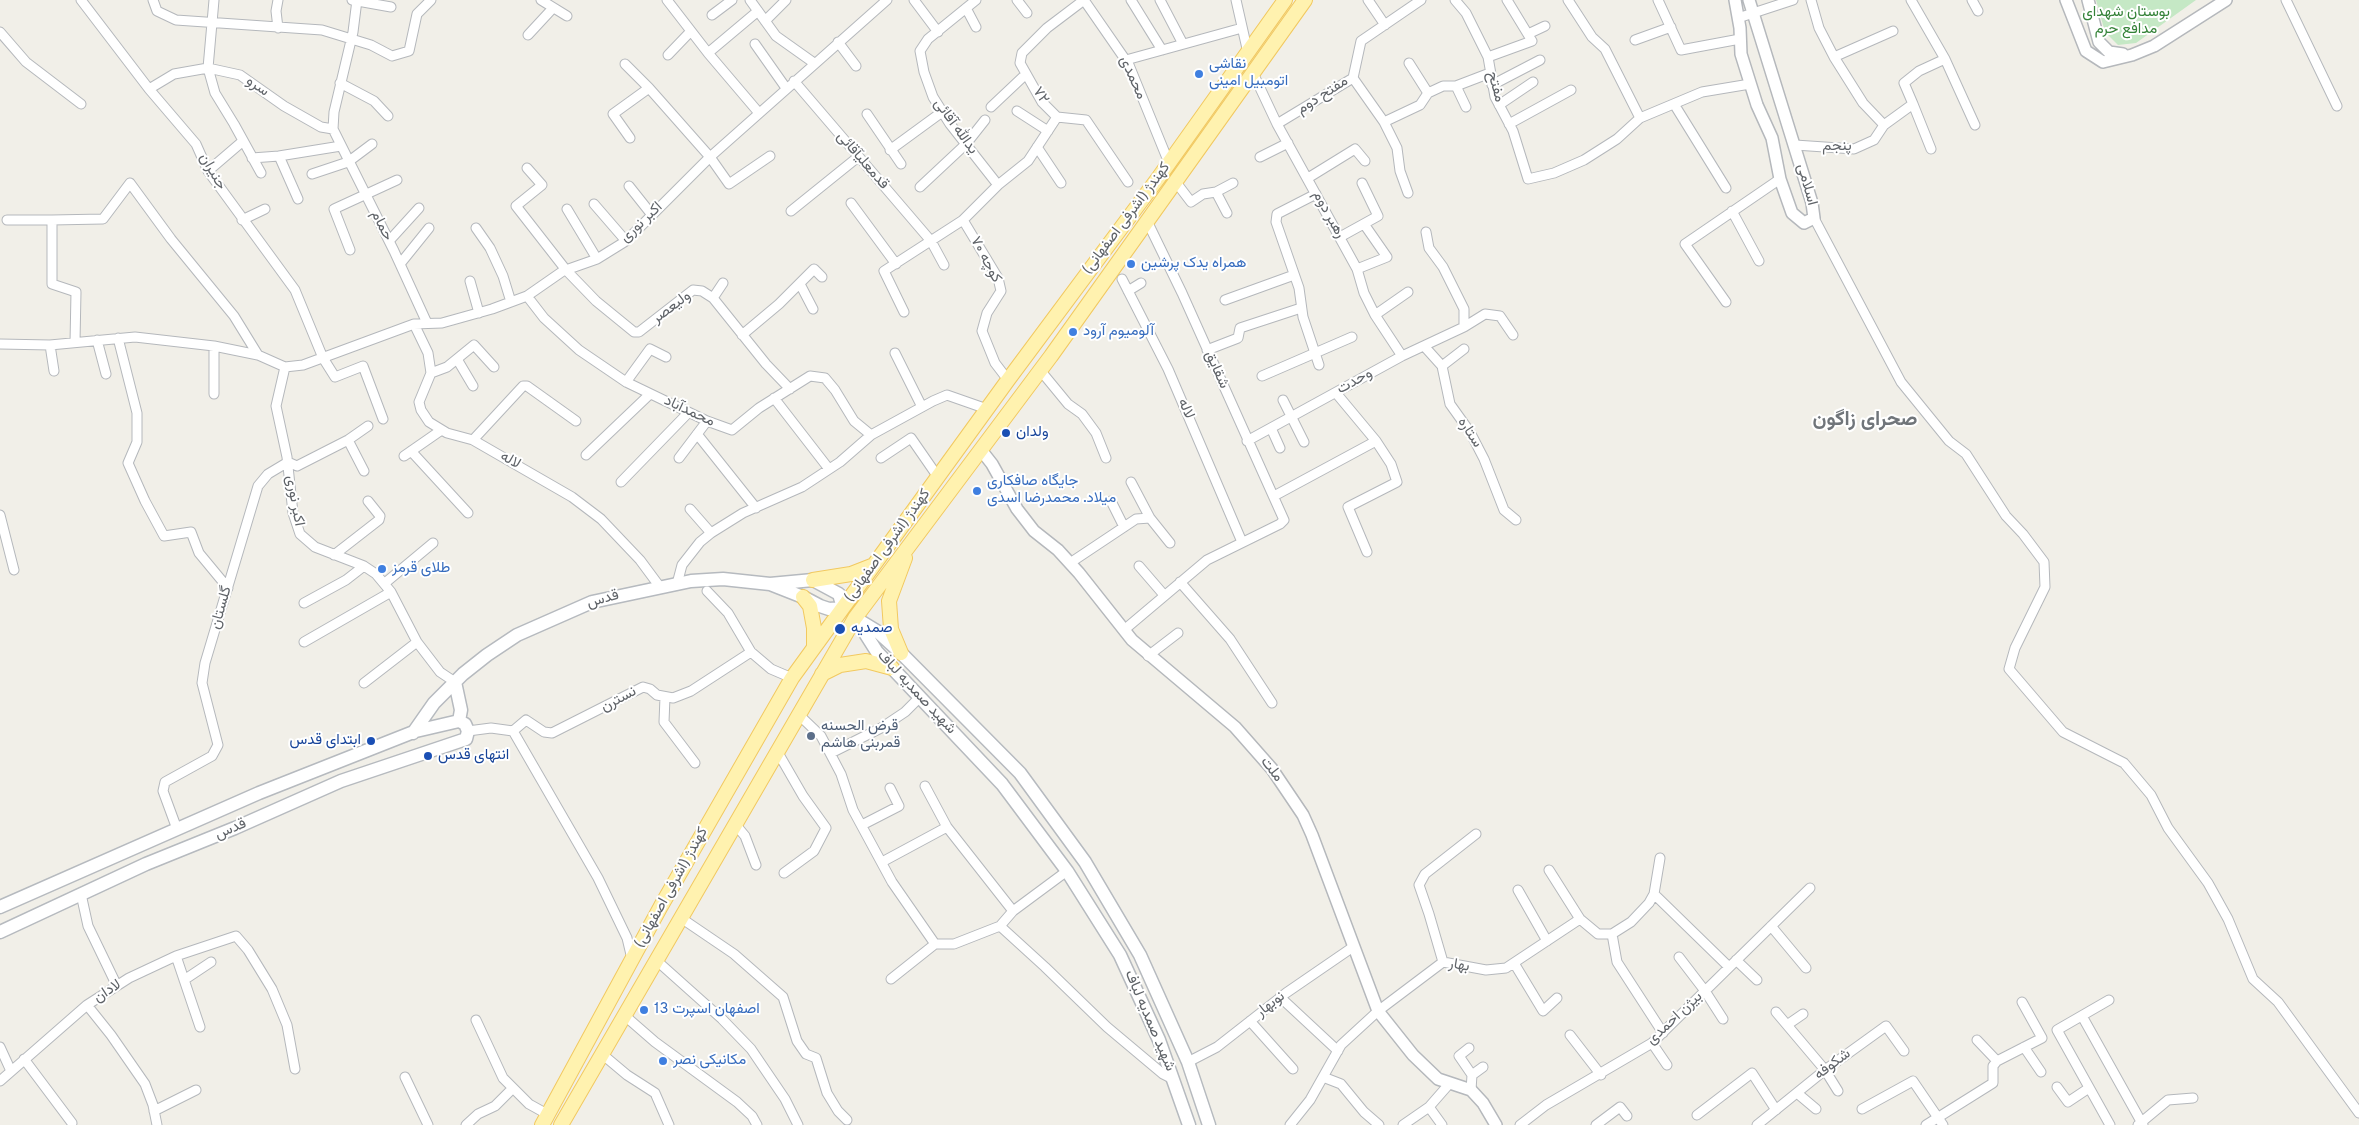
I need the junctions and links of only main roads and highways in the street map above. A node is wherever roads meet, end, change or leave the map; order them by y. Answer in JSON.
{"nodes":[{"id":1,"x":1285,"y":0,"type":"edge"},
{"id":2,"x":1305,"y":0,"type":"edge"},
{"id":3,"x":909,"y":545,"type":"junction"},
{"id":4,"x":875,"y":565,"type":"junction"},
{"id":5,"x":813,"y":580,"type":"junction"},
{"id":6,"x":770,"y":584,"type":"junction"},
{"id":7,"x":803,"y":597,"type":"junction"},
{"id":8,"x":843,"y":608,"type":"junction"},
{"id":9,"x":855,"y":618,"type":"junction"},
{"id":10,"x":814,"y":647,"type":"junction"},
{"id":11,"x":900,"y":653,"type":"junction"},
{"id":12,"x":892,"y":668,"type":"junction"},
{"id":13,"x":821,"y":675,"type":"junction"},
{"id":14,"x":455,"y":682,"type":"junction"},
{"id":15,"x":954,"y":708,"type":"junction"},
{"id":16,"x":459,"y":721,"type":"junction"},
{"id":17,"x":942,"y":721,"type":"junction"},
{"id":18,"x":413,"y":732,"type":"junction"},
{"id":19,"x":139,"y":847,"type":"junction"},
{"id":20,"x":146,"y":864,"type":"junction"},
{"id":21,"x":0,"y":907,"type":"edge"},
{"id":22,"x":0,"y":932,"type":"edge"},
{"id":23,"x":545,"y":1120,"type":"edge"},
{"id":24,"x":561,"y":1125,"type":"edge"},
{"id":25,"x":1189,"y":1125,"type":"edge"},
{"id":26,"x":1209,"y":1125,"type":"edge"}],
"edges":[{"from":1,"to":4,"type":"main road","name":"کهندژ (اشرفی اصفهانی)"},
{"from":2,"to":3,"type":"main road","name":"کهندژ (اشرفی اصفهانی)"},
{"from":3,"to":9,"type":"main road","name":"کهندژ (اشرفی اصفهانی)"},
{"from":3,"to":11,"type":"main road"},
{"from":4,"to":5,"type":"main road"},
{"from":4,"to":8,"type":"main road","name":"کهندژ (اشرفی اصفهانی)"},
{"from":5,"to":6,"type":"main road"},
{"from":5,"to":8,"type":"main road"},
{"from":6,"to":7,"type":"main road"},
{"from":6,"to":14,"type":"main road","name":"قدس"},
{"from":7,"to":8,"type":"main road"},
{"from":7,"to":10,"type":"main road"},
{"from":8,"to":9,"type":"main road"},
{"from":8,"to":10,"type":"main road","name":"کهندژ (اشرفی اصفهانی)"},
{"from":9,"to":11,"type":"main road","name":"شهید صمدیه لباف"},
{"from":9,"to":12,"type":"main road","name":"شهید صمدیه لباف"},
{"from":9,"to":13,"type":"main road","name":"کهندژ (اشرفی اصفهانی)"},
{"from":10,"to":23,"type":"main road","name":"کهندژ (اشرفی اصفهانی)"},
{"from":11,"to":15,"type":"main road","name":"شهید صمدیه لباف"},
{"from":12,"to":13,"type":"main road"},
{"from":12,"to":17,"type":"main road","name":"شهید صمدیه لباف"},
{"from":13,"to":24,"type":"main road","name":"کهندژ (اشرفی اصفهانی)"},
{"from":14,"to":16,"type":"main road"},
{"from":14,"to":18,"type":"main road","name":"قدس"},
{"from":15,"to":17,"type":"main road"},
{"from":15,"to":26,"type":"main road","name":"شهید صمدیه لباف"},
{"from":16,"to":18,"type":"main road","name":"قدس"},
{"from":16,"to":20,"type":"main road","name":"قدس"},
{"from":17,"to":25,"type":"main road","name":"شهید صمدیه لباف"},
{"from":18,"to":19,"type":"main road","name":"قدس"},
{"from":19,"to":20,"type":"main road"},
{"from":19,"to":21,"type":"main road","name":"قدس"},
{"from":20,"to":22,"type":"main road","name":"قدس"}]}
